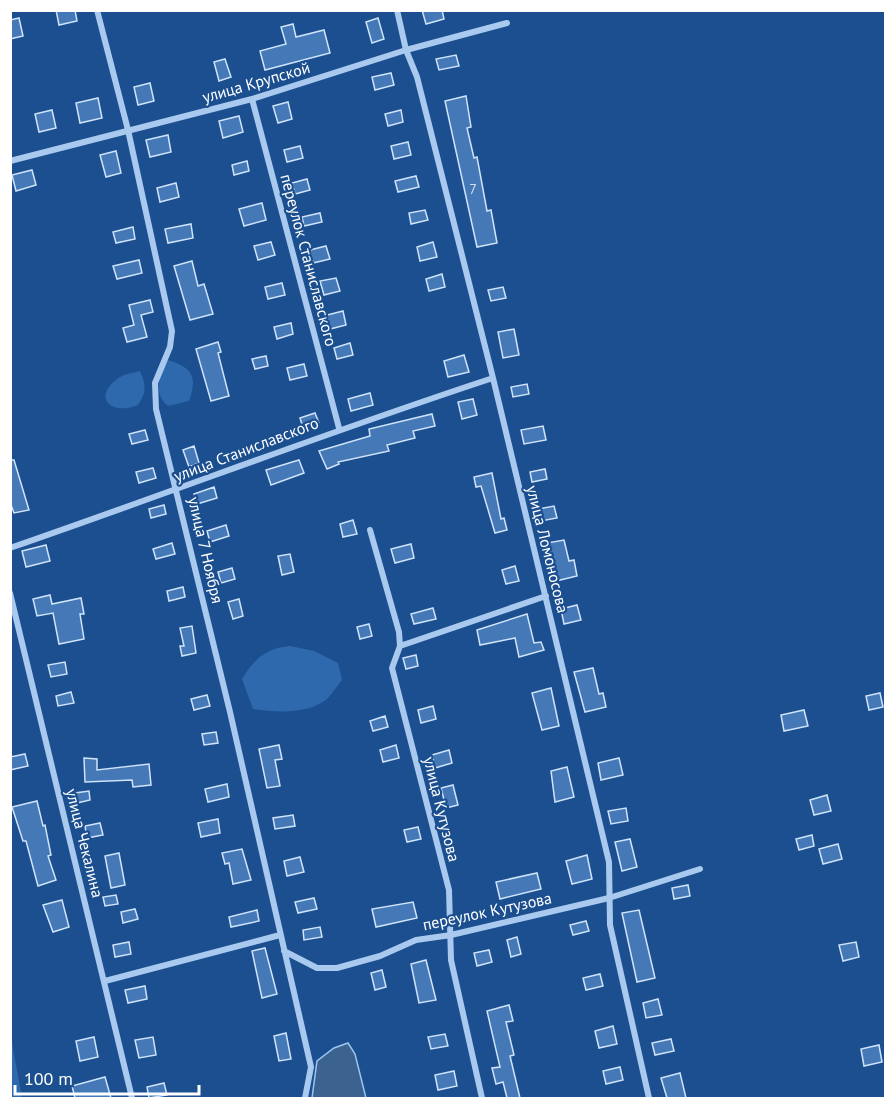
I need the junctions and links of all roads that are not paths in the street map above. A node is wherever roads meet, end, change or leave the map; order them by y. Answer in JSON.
{"nodes":[{"id":1,"x":97,"y":10,"type":"edge"},
{"id":2,"x":397,"y":10,"type":"edge"},
{"id":3,"x":507,"y":23,"type":"dead end"},
{"id":4,"x":405,"y":50,"type":"junction"},
{"id":5,"x":252,"y":99,"type":"junction"},
{"id":6,"x":128,"y":130,"type":"junction"},
{"id":7,"x":10,"y":160,"type":"edge"},
{"id":8,"x":493,"y":378,"type":"junction"},
{"id":9,"x":339,"y":428,"type":"junction"},
{"id":10,"x":177,"y":489,"type":"junction"},
{"id":11,"x":370,"y":530,"type":"dead end"},
{"id":12,"x":10,"y":548,"type":"edge"},
{"id":13,"x":10,"y":593,"type":"edge"},
{"id":14,"x":546,"y":596,"type":"junction"},
{"id":15,"x":400,"y":646,"type":"junction"},
{"id":16,"x":700,"y":869,"type":"dead end"},
{"id":17,"x":609,"y":898,"type":"junction"},
{"id":18,"x":280,"y":935,"type":"junction"},
{"id":19,"x":451,"y":935,"type":"junction"},
{"id":20,"x":284,"y":951,"type":"junction"},
{"id":21,"x":105,"y":981,"type":"junction"},
{"id":22,"x":132,"y":1098,"type":"edge"},
{"id":23,"x":305,"y":1098,"type":"edge"},
{"id":24,"x":482,"y":1098,"type":"edge"},
{"id":25,"x":649,"y":1098,"type":"edge"}],
"edges":[{"from":1,"to":6,"type":"street","name":"улица 7 Ноября"},
{"from":2,"to":4,"type":"street","name":"улица Ломоносова"},
{"from":3,"to":4,"type":"street","name":"улица Крупской"},
{"from":4,"to":5,"type":"street","name":"улица Крупской"},
{"from":4,"to":8,"type":"street","name":"улица Ломоносова"},
{"from":5,"to":6,"type":"street","name":"улица Крупской"},
{"from":5,"to":9,"type":"street","name":"переулок Станиславского"},
{"from":6,"to":7,"type":"street","name":"улица Крупской"},
{"from":6,"to":10,"type":"street","name":"улица 7 Ноября"},
{"from":8,"to":9,"type":"street","name":"улица Станиславского"},
{"from":8,"to":14,"type":"street","name":"улица Ломоносова"},
{"from":9,"to":10,"type":"street","name":"улица Станиславского"},
{"from":10,"to":12,"type":"street","name":"улица Станиславского"},
{"from":10,"to":18,"type":"street","name":"улица 7 Ноября"},
{"from":11,"to":15,"type":"street","name":"улица Кутузова"},
{"from":13,"to":21,"type":"street","name":"улица Чекалина"},
{"from":14,"to":15,"type":"street"},
{"from":14,"to":17,"type":"street","name":"улица Ломоносова"},
{"from":15,"to":19,"type":"street","name":"улица Кутузова"},
{"from":16,"to":17,"type":"street","name":"переулок Кутузова"},
{"from":17,"to":19,"type":"street","name":"переулок Кутузова"},
{"from":17,"to":25,"type":"street","name":"улица Ломоносова"},
{"from":18,"to":20,"type":"street","name":"улица 7 Ноября"},
{"from":18,"to":21,"type":"street"},
{"from":19,"to":20,"type":"street","name":"переулок Кутузова"},
{"from":19,"to":24,"type":"street","name":"улица Кутузова"},
{"from":20,"to":23,"type":"street","name":"улица 7 Ноября"},
{"from":21,"to":22,"type":"street","name":"улица Чекалина"}]}
